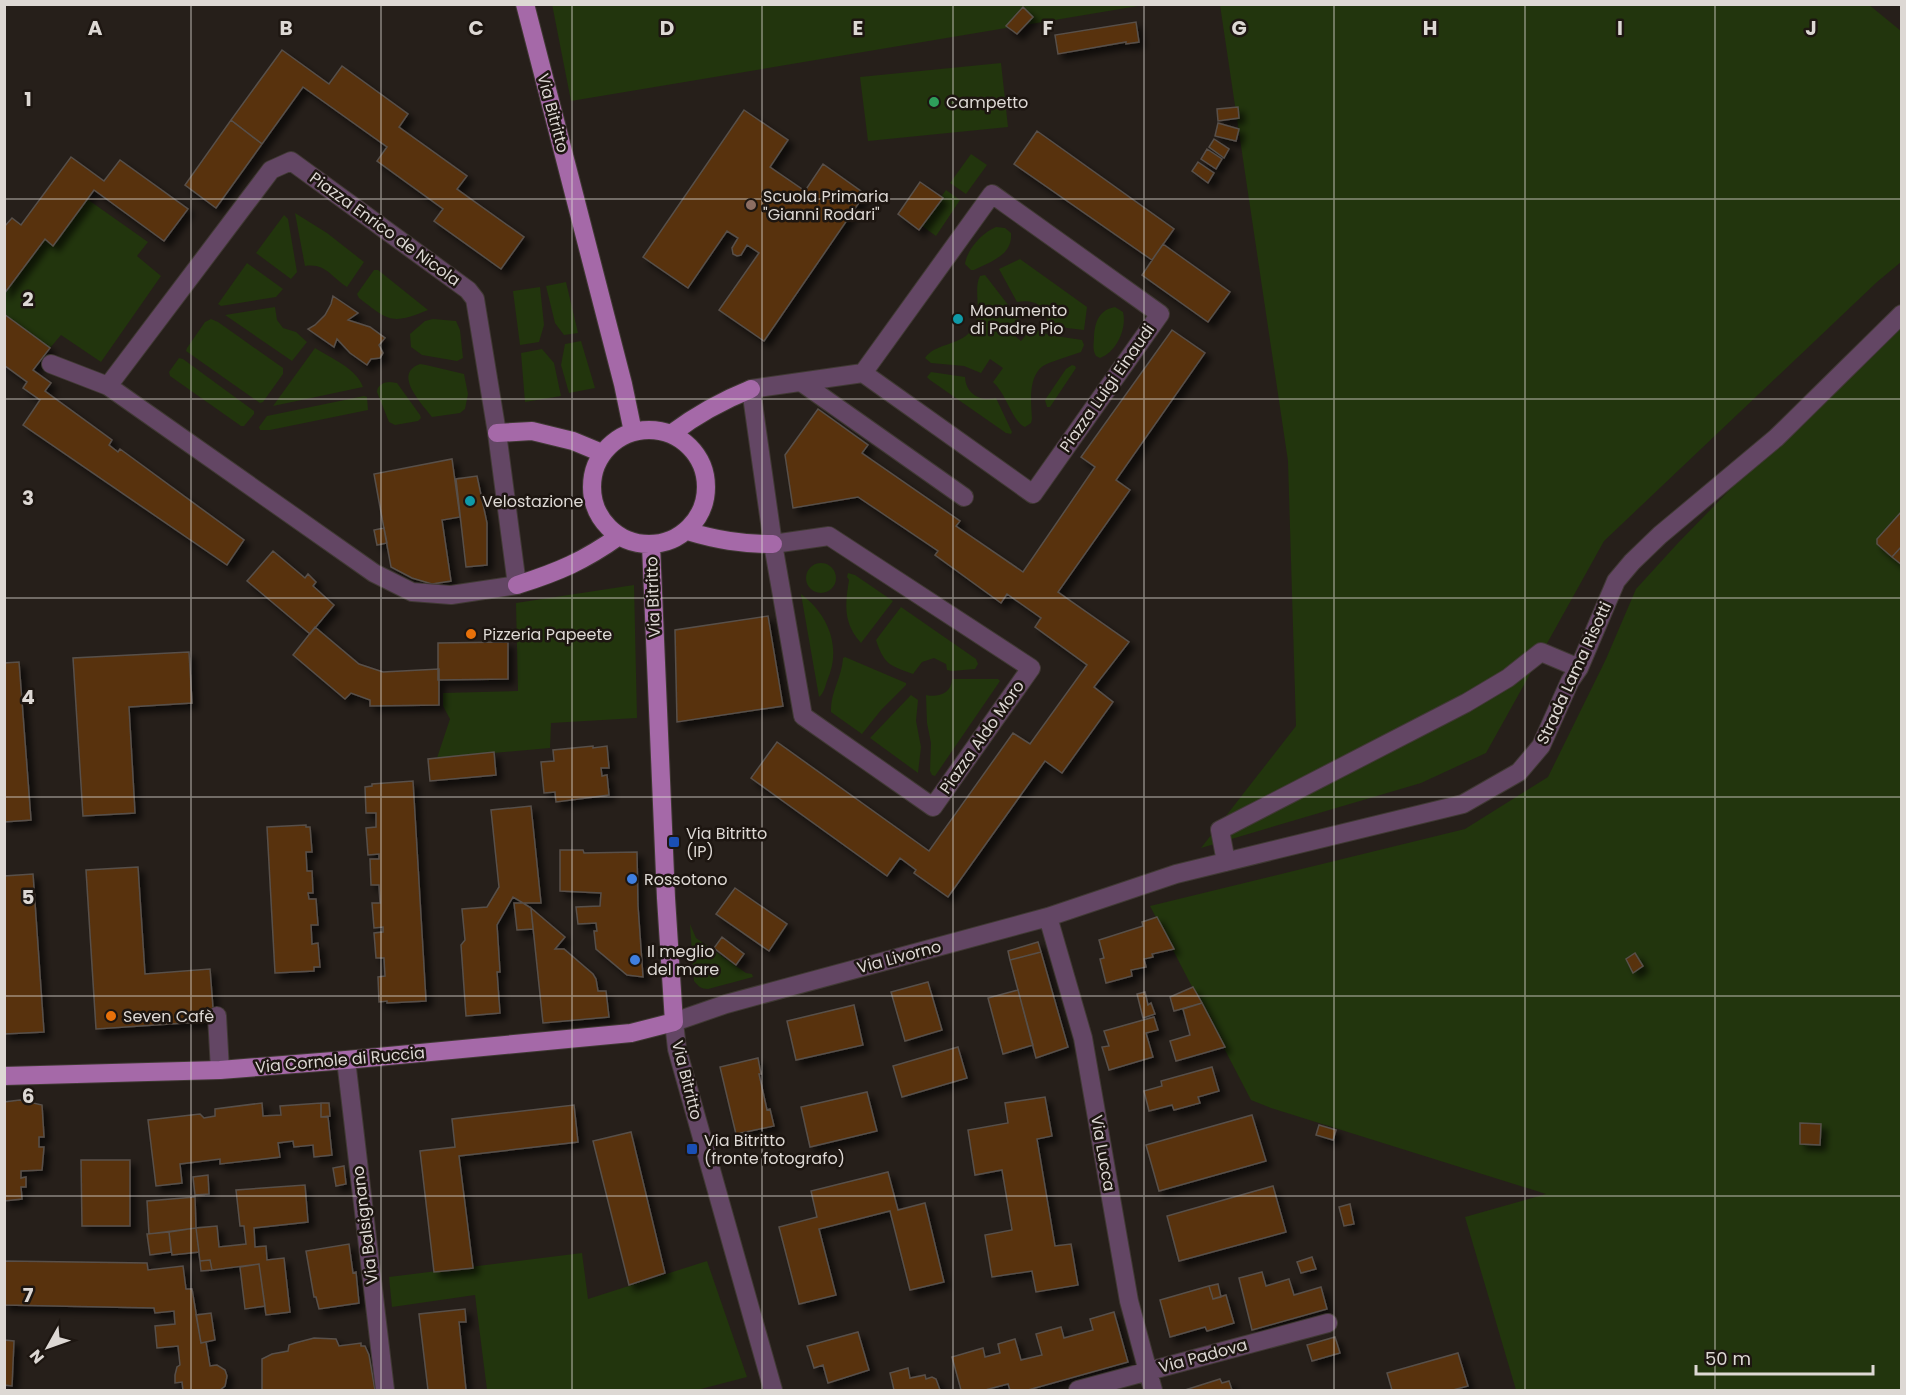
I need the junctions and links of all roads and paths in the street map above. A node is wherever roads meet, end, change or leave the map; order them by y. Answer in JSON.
{"nodes":[{"id":1,"x":525,"y":4,"type":"edge"},
{"id":2,"x":1902,"y":314,"type":"edge"},
{"id":3,"x":51,"y":364,"type":"dead end"},
{"id":4,"x":863,"y":373,"type":"junction"},
{"id":5,"x":801,"y":382,"type":"junction"},
{"id":6,"x":108,"y":386,"type":"junction"},
{"id":7,"x":750,"y":389,"type":"junction"},
{"id":8,"x":633,"y":432,"type":"junction"},
{"id":9,"x":497,"y":433,"type":"junction"},
{"id":10,"x":671,"y":434,"type":"junction"},
{"id":11,"x":602,"y":453,"type":"junction"},
{"id":12,"x":964,"y":497,"type":"dead end"},
{"id":13,"x":687,"y":531,"type":"junction"},
{"id":14,"x":619,"y":536,"type":"junction"},
{"id":15,"x":773,"y":544,"type":"junction"},
{"id":16,"x":651,"y":545,"type":"junction"},
{"id":17,"x":517,"y":585,"type":"junction"},
{"id":18,"x":1579,"y":668,"type":"junction"},
{"id":19,"x":1226,"y":862,"type":"junction"},
{"id":20,"x":1124,"y":891,"type":"joint"},
{"id":21,"x":1048,"y":917,"type":"junction"},
{"id":22,"x":217,"y":1016,"type":"dead end"},
{"id":23,"x":674,"y":1022,"type":"junction"},
{"id":24,"x":346,"y":1060,"type":"junction"},
{"id":25,"x":220,"y":1070,"type":"junction"},
{"id":26,"x":4,"y":1076,"type":"edge"},
{"id":27,"x":1328,"y":1323,"type":"dead end"},
{"id":28,"x":1148,"y":1371,"type":"junction"},
{"id":29,"x":385,"y":1390,"type":"edge"},
{"id":30,"x":773,"y":1390,"type":"edge"},
{"id":31,"x":1078,"y":1390,"type":"edge"},
{"id":32,"x":1153,"y":1390,"type":"edge"}],
"edges":[{"from":1,"to":8,"type":"main road","name":"Via Bitritto"},
{"from":2,"to":18,"type":"street","name":"Strada Lama Risotti"},
{"from":3,"to":6,"type":"street"},
{"from":4,"to":4,"type":"street","name":"Piazza Luigi Einaudi"},
{"from":4,"to":5,"type":"street"},
{"from":5,"to":7,"type":"street"},
{"from":5,"to":12,"type":"street"},
{"from":6,"to":9,"type":"street","name":"Piazza Enrico de Nicola"},
{"from":6,"to":17,"type":"street"},
{"from":7,"to":10,"type":"main road"},
{"from":7,"to":15,"type":"street"},
{"from":8,"to":10,"type":"main road"},
{"from":8,"to":11,"type":"main road"},
{"from":9,"to":11,"type":"main road"},
{"from":9,"to":17,"type":"street","name":"Piazza Enrico de Nicola"},
{"from":10,"to":13,"type":"main road"},
{"from":11,"to":14,"type":"main road"},
{"from":13,"to":15,"type":"main road"},
{"from":13,"to":16,"type":"main road"},
{"from":14,"to":16,"type":"main road"},
{"from":14,"to":17,"type":"main road"},
{"from":15,"to":15,"type":"street","name":"Piazza Aldo Moro"},
{"from":16,"to":23,"type":"main road","name":"Via Bitritto"},
{"from":18,"to":19,"type":"street","name":"Strada Lama Risotti"},
{"from":18,"to":19,"type":"street"},
{"from":19,"to":20,"type":"street","name":"Strada Lama Risotti"},
{"from":20,"to":21,"type":"street","name":"Via Livorno"},
{"from":21,"to":23,"type":"street","name":"Via Livorno"},
{"from":21,"to":28,"type":"street","name":"Via Lucca"},
{"from":22,"to":25,"type":"street"},
{"from":23,"to":24,"type":"main road","name":"Via Cornole di Ruccia"},
{"from":23,"to":30,"type":"street","name":"Via Bitritto"},
{"from":24,"to":25,"type":"main road","name":"Via Cornole di Ruccia"},
{"from":24,"to":29,"type":"street","name":"Via Balsignano"},
{"from":25,"to":26,"type":"main road","name":"Via Cornole di Ruccia"},
{"from":27,"to":28,"type":"street","name":"Via Padova"},
{"from":28,"to":31,"type":"street","name":"Via Padova"},
{"from":28,"to":32,"type":"street","name":"Via Lucca"}]}
